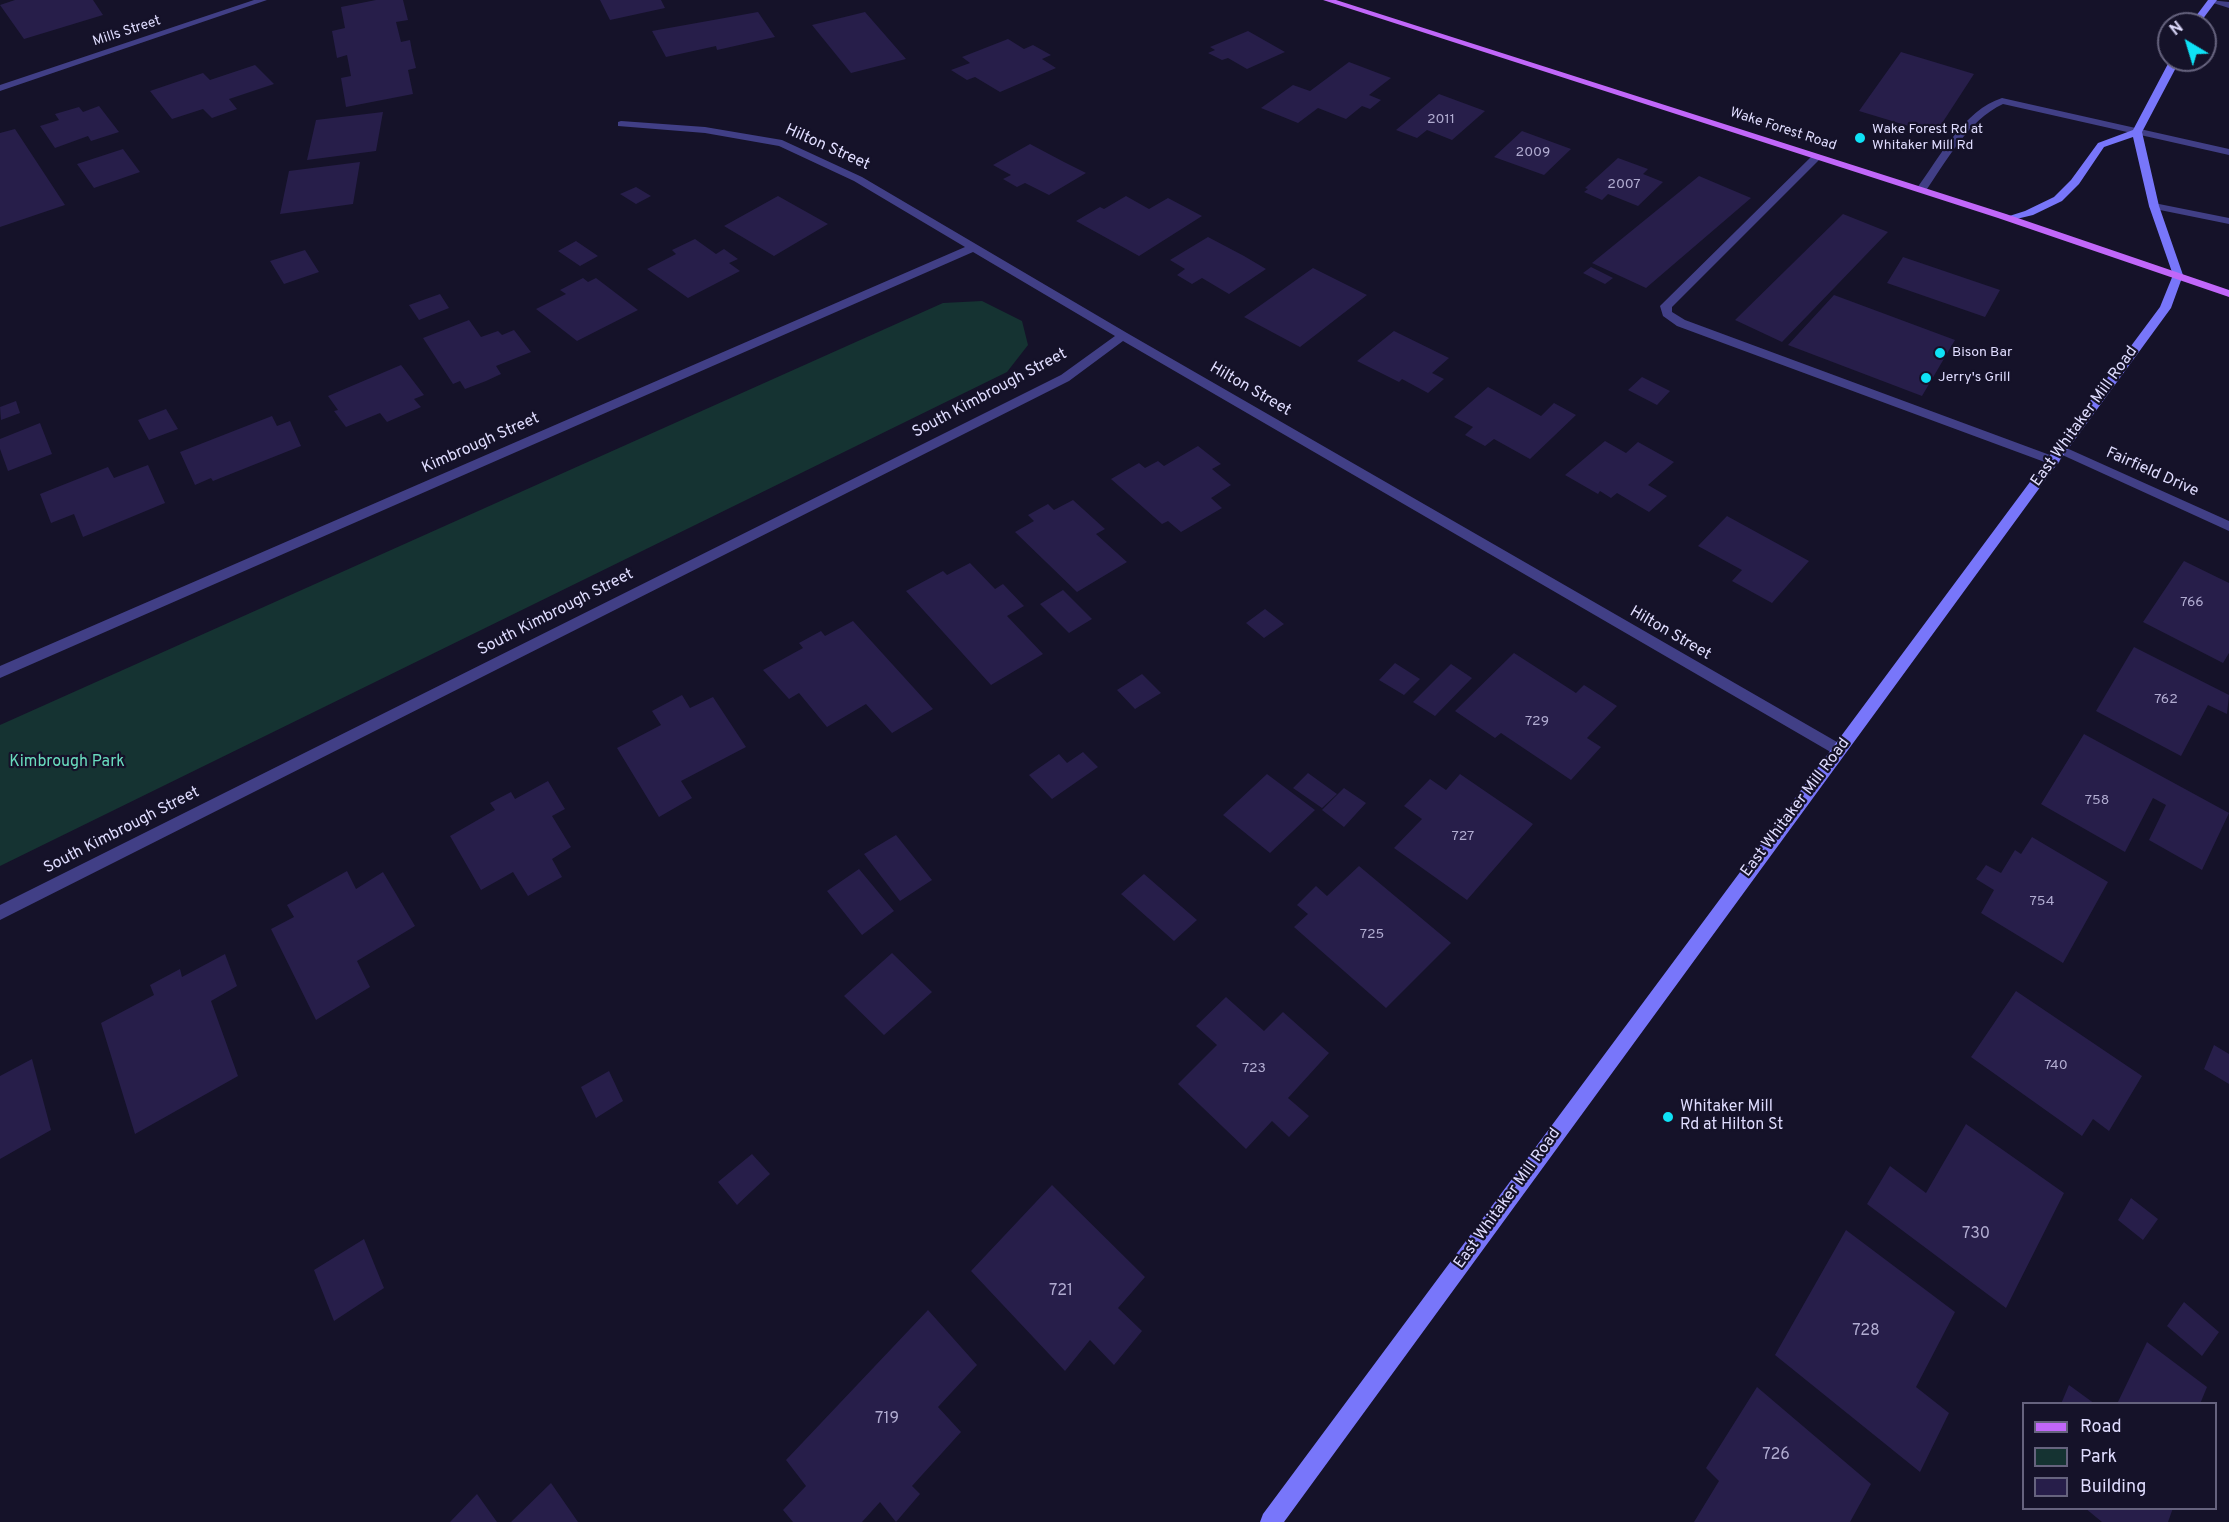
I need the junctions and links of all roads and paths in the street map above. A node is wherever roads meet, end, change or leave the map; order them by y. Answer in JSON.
{"nodes":[{"id":1,"x":263,"y":0,"type":"edge"},
{"id":2,"x":1327,"y":0,"type":"edge"},
{"id":3,"x":2213,"y":0,"type":"edge"},
{"id":4,"x":2229,"y":4,"type":"edge"},
{"id":5,"x":2204,"y":12,"type":"edge"},
{"id":6,"x":2169,"y":72,"type":"edge"},
{"id":7,"x":0,"y":88,"type":"edge"},
{"id":8,"x":621,"y":124,"type":"dead end"},
{"id":9,"x":2137,"y":132,"type":"junction"},
{"id":10,"x":2229,"y":152,"type":"edge"},
{"id":11,"x":1817,"y":157,"type":"junction"},
{"id":12,"x":1922,"y":190,"type":"junction"},
{"id":13,"x":2154,"y":206,"type":"junction"},
{"id":14,"x":2008,"y":218,"type":"junction"},
{"id":15,"x":2229,"y":221,"type":"edge"},
{"id":16,"x":975,"y":247,"type":"junction"},
{"id":17,"x":2178,"y":275,"type":"junction"},
{"id":18,"x":2229,"y":294,"type":"edge"},
{"id":19,"x":1123,"y":336,"type":"junction"},
{"id":20,"x":2058,"y":456,"type":"junction"},
{"id":21,"x":2229,"y":526,"type":"edge"},
{"id":22,"x":0,"y":672,"type":"edge"},
{"id":23,"x":1839,"y":750,"type":"junction"},
{"id":24,"x":0,"y":913,"type":"edge"},
{"id":25,"x":1271,"y":1522,"type":"edge"}],
"edges":[{"from":1,"to":7,"type":"street","name":"Mills Street"},
{"from":2,"to":11,"type":"main road","name":"Wake Forest Road"},
{"from":3,"to":4,"type":"street"},
{"from":3,"to":5,"type":"main road"},
{"from":6,"to":9,"type":"main road"},
{"from":8,"to":16,"type":"street","name":"Hilton Street"},
{"from":9,"to":10,"type":"street"},
{"from":9,"to":12,"type":"street"},
{"from":9,"to":13,"type":"main road"},
{"from":9,"to":14,"type":"main road"},
{"from":11,"to":12,"type":"main road","name":"Wake Forest Road"},
{"from":11,"to":20,"type":"street","name":"Fairfield Drive"},
{"from":12,"to":14,"type":"main road","name":"Wake Forest Road"},
{"from":13,"to":15,"type":"street"},
{"from":13,"to":17,"type":"main road"},
{"from":14,"to":17,"type":"main road","name":"Wake Forest Road"},
{"from":16,"to":19,"type":"street","name":"Hilton Street"},
{"from":16,"to":22,"type":"street","name":"Kimbrough Street"},
{"from":17,"to":18,"type":"main road","name":"Wake Forest Road"},
{"from":17,"to":20,"type":"main road","name":"East Whitaker Mill Road"},
{"from":19,"to":23,"type":"street","name":"Hilton Street"},
{"from":19,"to":24,"type":"street","name":"South Kimbrough Street"},
{"from":20,"to":21,"type":"street","name":"Fairfield Drive"},
{"from":20,"to":23,"type":"main road","name":"East Whitaker Mill Road"},
{"from":23,"to":25,"type":"main road","name":"East Whitaker Mill Road"}]}
